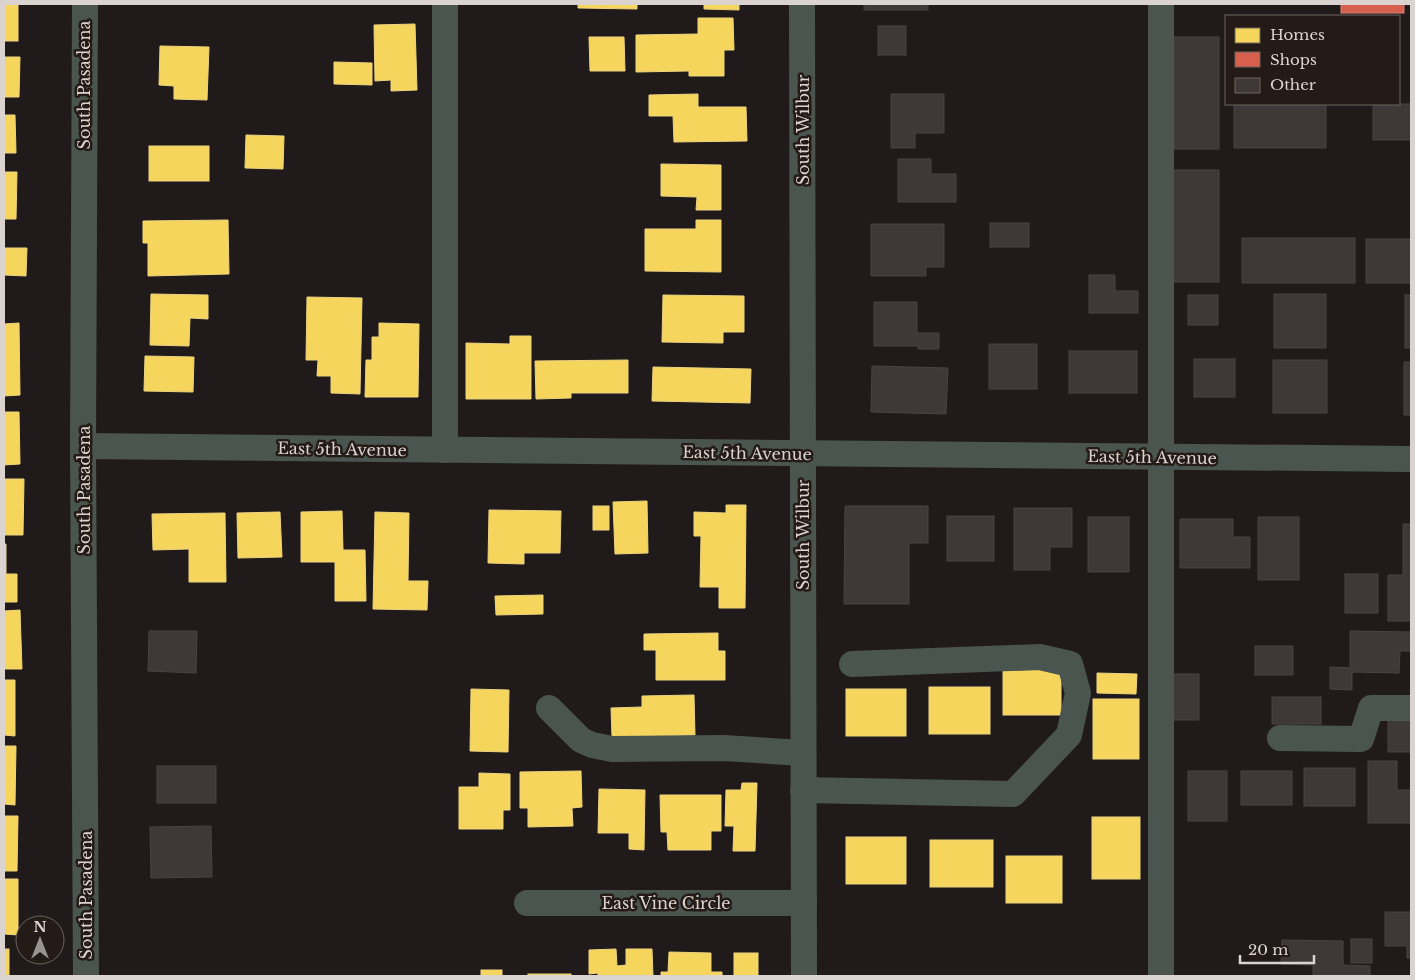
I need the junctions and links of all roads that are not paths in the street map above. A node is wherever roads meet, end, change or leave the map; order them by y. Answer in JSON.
{"nodes":[{"id":1,"x":85,"y":4,"type":"edge"},
{"id":2,"x":445,"y":4,"type":"edge"},
{"id":3,"x":802,"y":4,"type":"edge"},
{"id":4,"x":1161,"y":4,"type":"edge"},
{"id":5,"x":83,"y":446,"type":"junction"},
{"id":6,"x":445,"y":450,"type":"junction"},
{"id":7,"x":803,"y":453,"type":"junction"},
{"id":8,"x":1160,"y":457,"type":"junction"},
{"id":9,"x":1411,"y":460,"type":"edge"},
{"id":10,"x":852,"y":664,"type":"dead end"},
{"id":11,"x":550,"y":708,"type":"dead end"},
{"id":12,"x":1411,"y":708,"type":"edge"},
{"id":13,"x":1280,"y":738,"type":"dead end"},
{"id":14,"x":803,"y":753,"type":"junction"},
{"id":15,"x":803,"y":790,"type":"junction"},
{"id":16,"x":527,"y":903,"type":"dead end"},
{"id":17,"x":804,"y":903,"type":"junction"},
{"id":18,"x":86,"y":976,"type":"edge"},
{"id":19,"x":804,"y":976,"type":"edge"},
{"id":20,"x":1161,"y":976,"type":"edge"}],
"edges":[{"from":1,"to":5,"type":"street","name":"South Pasadena"},
{"from":2,"to":6,"type":"street"},
{"from":3,"to":7,"type":"street","name":"South Wilbur"},
{"from":4,"to":8,"type":"street"},
{"from":5,"to":6,"type":"street","name":"East 5th Avenue"},
{"from":5,"to":18,"type":"street","name":"South Pasadena"},
{"from":6,"to":7,"type":"street","name":"East 5th Avenue"},
{"from":7,"to":8,"type":"street","name":"East 5th Avenue"},
{"from":7,"to":14,"type":"street","name":"South Wilbur"},
{"from":8,"to":9,"type":"street","name":"East 5th Avenue"},
{"from":8,"to":20,"type":"street"},
{"from":10,"to":15,"type":"street"},
{"from":11,"to":14,"type":"street"},
{"from":12,"to":13,"type":"street"},
{"from":14,"to":15,"type":"street","name":"South Wilbur"},
{"from":15,"to":17,"type":"street","name":"South Wilbur"},
{"from":16,"to":17,"type":"street","name":"East Vine Circle"},
{"from":17,"to":19,"type":"street","name":"South Wilbur"}]}
